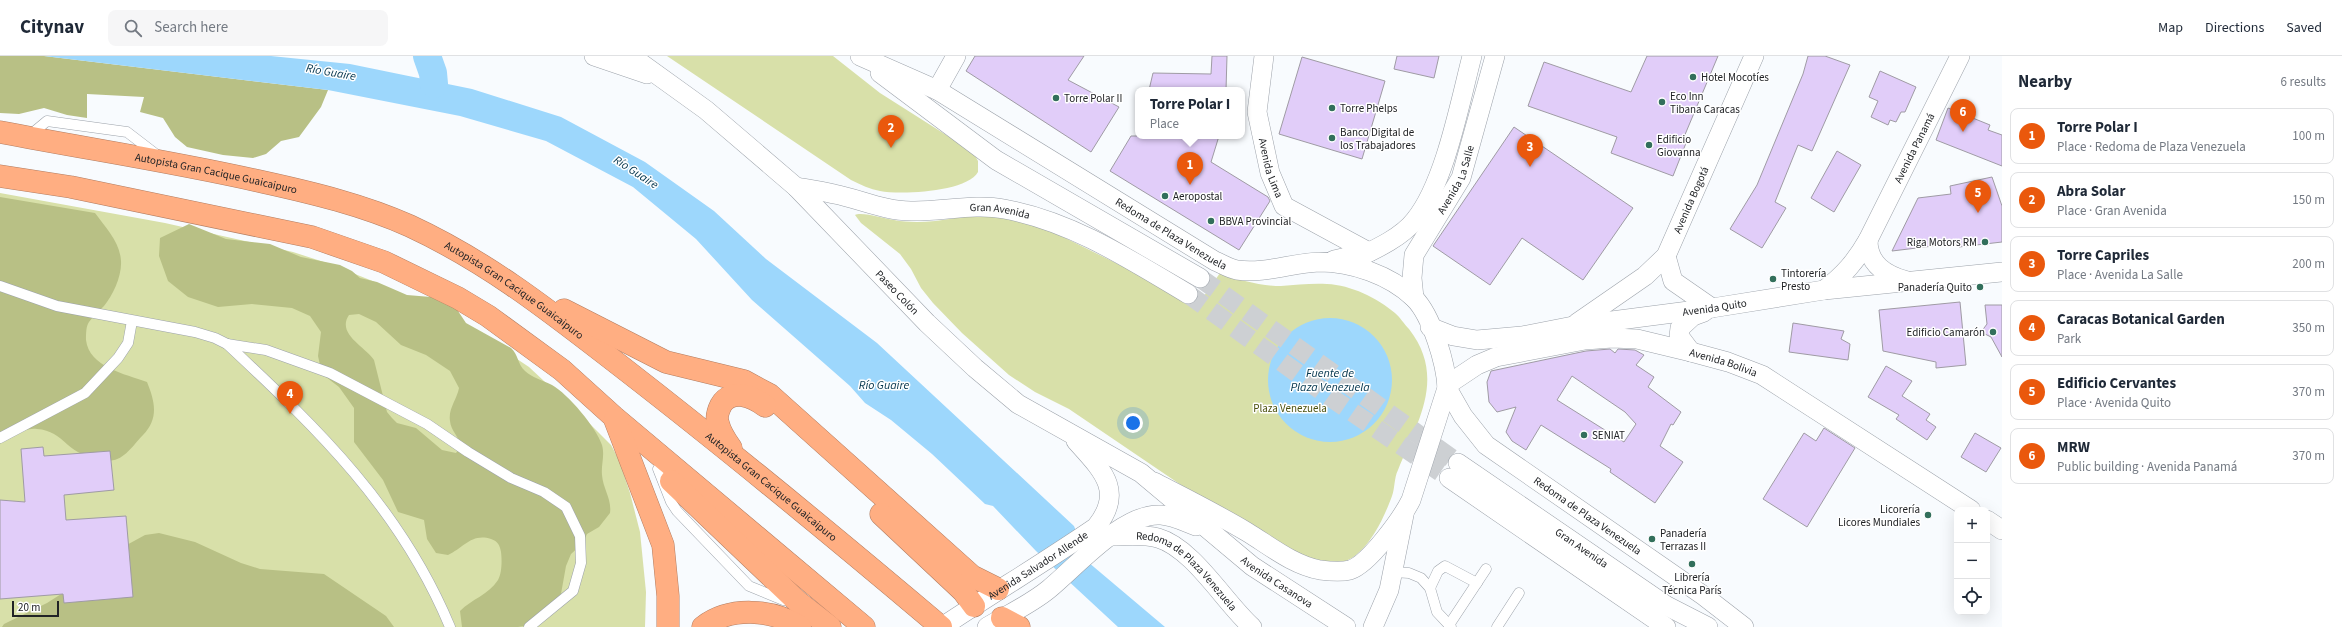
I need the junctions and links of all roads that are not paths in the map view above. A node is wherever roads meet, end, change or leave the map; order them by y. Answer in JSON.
{"nodes":[{"id":1,"x":594,"y":56,"type":"edge"},
{"id":2,"x":631,"y":56,"type":"edge"},
{"id":3,"x":856,"y":56,"type":"edge"},
{"id":4,"x":860,"y":56,"type":"edge"},
{"id":5,"x":956,"y":56,"type":"edge"},
{"id":6,"x":1264,"y":56,"type":"edge"},
{"id":7,"x":1472,"y":56,"type":"edge"},
{"id":8,"x":1495,"y":56,"type":"edge"},
{"id":9,"x":1754,"y":56,"type":"edge"},
{"id":10,"x":1960,"y":56,"type":"edge"},
{"id":11,"x":660,"y":78,"type":"junction"},
{"id":12,"x":937,"y":90,"type":"junction"},
{"id":13,"x":0,"y":132,"type":"edge"},
{"id":14,"x":0,"y":176,"type":"edge"},
{"id":15,"x":796,"y":187,"type":"junction"},
{"id":16,"x":1868,"y":240,"type":"junction"},
{"id":17,"x":1369,"y":252,"type":"junction"},
{"id":18,"x":1666,"y":256,"type":"junction"},
{"id":19,"x":1321,"y":262,"type":"junction"},
{"id":20,"x":1344,"y":264,"type":"junction"},
{"id":21,"x":2002,"y":272,"type":"edge"},
{"id":22,"x":1200,"y":278,"type":"tunnel mouth"},
{"id":23,"x":1912,"y":282,"type":"junction"},
{"id":24,"x":512,"y":283,"type":"junction"},
{"id":25,"x":0,"y":286,"type":"edge"},
{"id":26,"x":1824,"y":290,"type":"junction"},
{"id":27,"x":1188,"y":294,"type":"tunnel mouth"},
{"id":28,"x":1414,"y":298,"type":"junction"},
{"id":29,"x":1712,"y":308,"type":"junction"},
{"id":30,"x":132,"y":321,"type":"junction"},
{"id":31,"x":1573,"y":326,"type":"junction"},
{"id":32,"x":1430,"y":327,"type":"junction"},
{"id":33,"x":228,"y":344,"type":"junction"},
{"id":34,"x":1691,"y":352,"type":"junction"},
{"id":35,"x":1447,"y":387,"type":"junction"},
{"id":36,"x":614,"y":417,"type":"junction"},
{"id":37,"x":1066,"y":430,"type":"junction"},
{"id":38,"x":0,"y":438,"type":"edge"},
{"id":39,"x":735,"y":454,"type":"junction"},
{"id":40,"x":1154,"y":482,"type":"junction"},
{"id":41,"x":646,"y":498,"type":"junction"},
{"id":42,"x":1966,"y":507,"type":"edge"},
{"id":43,"x":1405,"y":512,"type":"junction"},
{"id":44,"x":1990,"y":522,"type":"edge"},
{"id":45,"x":2002,"y":530,"type":"edge"},
{"id":46,"x":1104,"y":531,"type":"junction"},
{"id":47,"x":1210,"y":532,"type":"junction"},
{"id":48,"x":1486,"y":569,"type":"dead end"},
{"id":49,"x":1393,"y":572,"type":"junction"},
{"id":50,"x":1477,"y":583,"type":"junction"},
{"id":51,"x":1430,"y":588,"type":"junction"},
{"id":52,"x":998,"y":589,"type":"junction"},
{"id":53,"x":1389,"y":590,"type":"junction"},
{"id":54,"x":1519,"y":592,"type":"dead end"},
{"id":55,"x":973,"y":606,"type":"junction"},
{"id":56,"x":1003,"y":624,"type":"edge"},
{"id":57,"x":1450,"y":626,"type":"edge"},
{"id":58,"x":450,"y":627,"type":"edge"},
{"id":59,"x":529,"y":627,"type":"edge"},
{"id":60,"x":659,"y":627,"type":"edge"},
{"id":61,"x":668,"y":627,"type":"edge"},
{"id":62,"x":703,"y":627,"type":"edge"},
{"id":63,"x":800,"y":627,"type":"edge"},
{"id":64,"x":830,"y":627,"type":"edge"},
{"id":65,"x":864,"y":627,"type":"edge"},
{"id":66,"x":941,"y":627,"type":"edge"},
{"id":67,"x":1252,"y":627,"type":"edge"},
{"id":68,"x":1346,"y":627,"type":"edge"},
{"id":69,"x":1373,"y":627,"type":"edge"},
{"id":70,"x":1388,"y":627,"type":"edge"},
{"id":71,"x":1497,"y":627,"type":"edge"},
{"id":72,"x":1666,"y":627,"type":"edge"},
{"id":73,"x":1708,"y":627,"type":"edge"},
{"id":74,"x":1744,"y":627,"type":"edge"}],
"edges":[{"from":1,"to":11,"type":"street","name":"Paseo Colón"},
{"from":2,"to":11,"type":"street","name":"Paseo Colón"},
{"from":3,"to":22,"type":"street"},
{"from":4,"to":12,"type":"street","name":"Redoma de Plaza Venezuela"},
{"from":5,"to":12,"type":"street"},
{"from":6,"to":17,"type":"street","name":"Avenida Lima"},
{"from":7,"to":17,"type":"street","name":"Avenida La Salle"},
{"from":8,"to":28,"type":"street","name":"Avenida La Salle"},
{"from":9,"to":18,"type":"street","name":"Avenida Bogotá"},
{"from":10,"to":16,"type":"street","name":"Avenida Panamá"},
{"from":11,"to":15,"type":"street","name":"Paseo Colón"},
{"from":12,"to":19,"type":"street","name":"Redoma de Plaza Venezuela"},
{"from":13,"to":24,"type":"highway","name":"Autopista Gran Cacique Guaicaipuro"},
{"from":14,"to":36,"type":"highway"},
{"from":15,"to":27,"type":"street","name":"Gran Avenida"},
{"from":15,"to":37,"type":"street","name":"Paseo Colón"},
{"from":16,"to":23,"type":"street"},
{"from":16,"to":26,"type":"street","name":"Avenida Panamá"},
{"from":17,"to":19,"type":"street"},
{"from":17,"to":20,"type":"street","name":"Avenida La Salle"},
{"from":18,"to":29,"type":"street"},
{"from":18,"to":31,"type":"street","name":"Avenida Bogotá"},
{"from":19,"to":20,"type":"street","name":"Redoma de Plaza Venezuela"},
{"from":20,"to":28,"type":"street","name":"Redoma de Plaza Venezuela"},
{"from":21,"to":23,"type":"street","name":"Avenida Quito"},
{"from":23,"to":26,"type":"street","name":"Avenida Quito"},
{"from":24,"to":39,"type":"highway","name":"Autopista Gran Cacique Guaicaipuro"},
{"from":24,"to":52,"type":"highway"},
{"from":25,"to":30,"type":"lane"},
{"from":26,"to":29,"type":"street","name":"Avenida Quito"},
{"from":28,"to":32,"type":"street","name":"Redoma de Plaza Venezuela"},
{"from":29,"to":31,"type":"street","name":"Avenida Quito"},
{"from":29,"to":34,"type":"street"},
{"from":30,"to":33,"type":"lane"},
{"from":30,"to":38,"type":"lane"},
{"from":31,"to":32,"type":"street","name":"Avenida Quito"},
{"from":32,"to":35,"type":"street","name":"Redoma de Plaza Venezuela"},
{"from":33,"to":58,"type":"lane"},
{"from":33,"to":59,"type":"lane"},
{"from":34,"to":35,"type":"street","name":"Avenida Bolivia"},
{"from":34,"to":42,"type":"street","name":"Avenida Bolivia"},
{"from":35,"to":43,"type":"street","name":"Redoma de Plaza Venezuela"},
{"from":35,"to":74,"type":"street","name":"Redoma de Plaza Venezuela"},
{"from":36,"to":41,"type":"highway"},
{"from":36,"to":64,"type":"highway"},
{"from":36,"to":65,"type":"highway"},
{"from":37,"to":40,"type":"street","name":"Paseo Colón"},
{"from":37,"to":46,"type":"street","name":"Avenida Salvador Allende"},
{"from":39,"to":55,"type":"highway"},
{"from":39,"to":66,"type":"highway","name":"Autopista Gran Cacique Guaicaipuro"},
{"from":40,"to":43,"type":"street","name":"Redoma de Plaza Venezuela"},
{"from":40,"to":47,"type":"street","name":"Avenida Casanova"},
{"from":41,"to":60,"type":"highway"},
{"from":41,"to":61,"type":"highway"},
{"from":43,"to":49,"type":"street","name":"Redoma de Plaza Venezuela"},
{"from":44,"to":45,"type":"street"},
{"from":46,"to":47,"type":"street","name":"Avenida Casanova"},
{"from":46,"to":52,"type":"street","name":"Avenida Salvador Allende"},
{"from":46,"to":56,"type":"street","name":"Avenida Salvador Allende"},
{"from":46,"to":67,"type":"street","name":"Redoma de Plaza Venezuela"},
{"from":47,"to":68,"type":"street","name":"Avenida Casanova"},
{"from":48,"to":50,"type":"lane"},
{"from":49,"to":51,"type":"lane"},
{"from":49,"to":53,"type":"street","name":"Redoma de Plaza Venezuela"},
{"from":50,"to":51,"type":"lane"},
{"from":50,"to":57,"type":"lane"},
{"from":51,"to":57,"type":"lane"},
{"from":52,"to":55,"type":"street","name":"Avenida Salvador Allende"},
{"from":53,"to":69,"type":"street","name":"Redoma de Plaza Venezuela"},
{"from":53,"to":70,"type":"street"},
{"from":54,"to":71,"type":"lane"},
{"from":55,"to":66,"type":"street","name":"Avenida Salvador Allende"},
{"from":62,"to":63,"type":"highway"},
{"from":72,"to":73,"type":"street","name":"Gran Avenida"}]}
